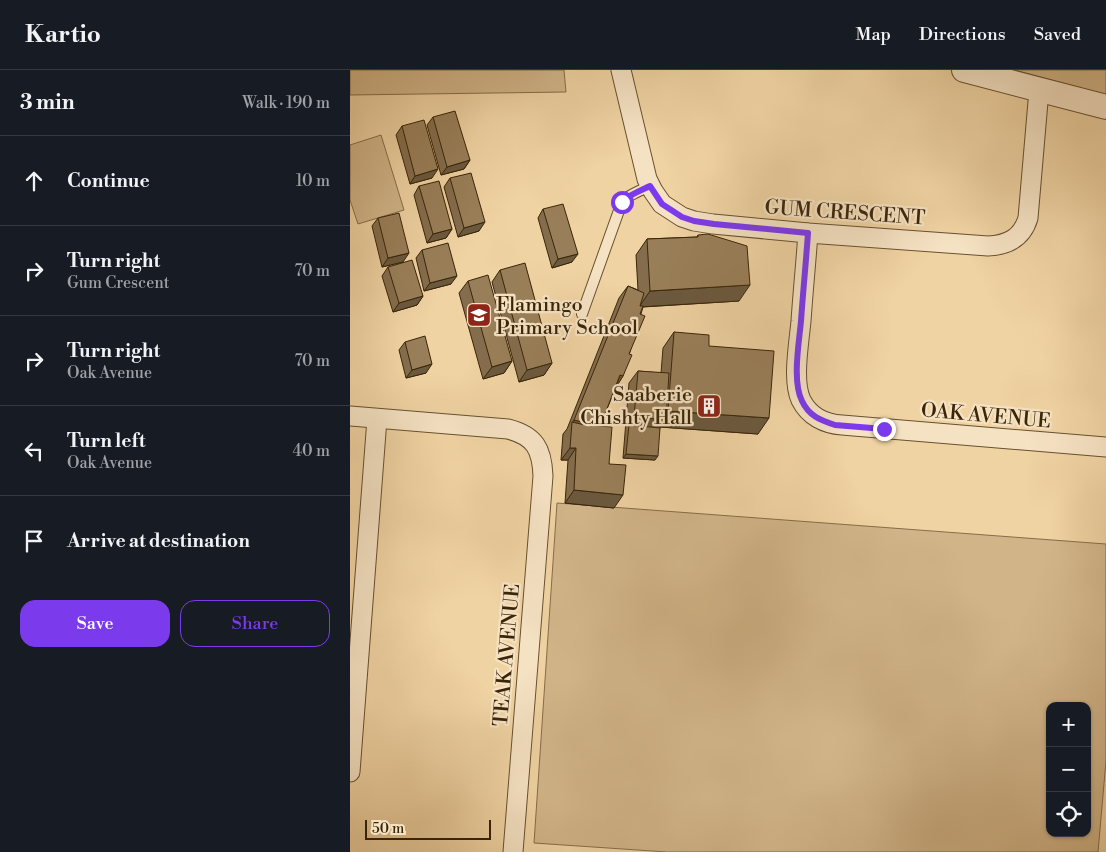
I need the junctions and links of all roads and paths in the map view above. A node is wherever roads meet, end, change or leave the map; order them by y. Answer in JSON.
{"nodes":[{"id":1,"x":621,"y":70,"type":"edge"},
{"id":2,"x":964,"y":70,"type":"edge"},
{"id":3,"x":1039,"y":90,"type":"junction"},
{"id":4,"x":1106,"y":107,"type":"edge"},
{"id":5,"x":650,"y":186,"type":"junction"},
{"id":6,"x":808,"y":233,"type":"junction"},
{"id":7,"x":582,"y":314,"type":"dead end"},
{"id":8,"x":350,"y":416,"type":"edge"},
{"id":9,"x":377,"y":419,"type":"junction"},
{"id":10,"x":1106,"y":447,"type":"edge"},
{"id":11,"x":350,"y":772,"type":"edge"},
{"id":12,"x":513,"y":852,"type":"edge"}],
"edges":[{"from":1,"to":5,"type":"street","name":"GUM CRESCENT"},
{"from":2,"to":3,"type":"street"},
{"from":3,"to":4,"type":"street"},
{"from":3,"to":6,"type":"street","name":"GUM CRESCENT"},
{"from":5,"to":6,"type":"street","name":"GUM CRESCENT"},
{"from":5,"to":7,"type":"lane"},
{"from":6,"to":10,"type":"street","name":"OAK AVENUE"},
{"from":8,"to":9,"type":"street"},
{"from":9,"to":11,"type":"street"},
{"from":9,"to":12,"type":"street","name":"TEAK AVENUE"}]}
